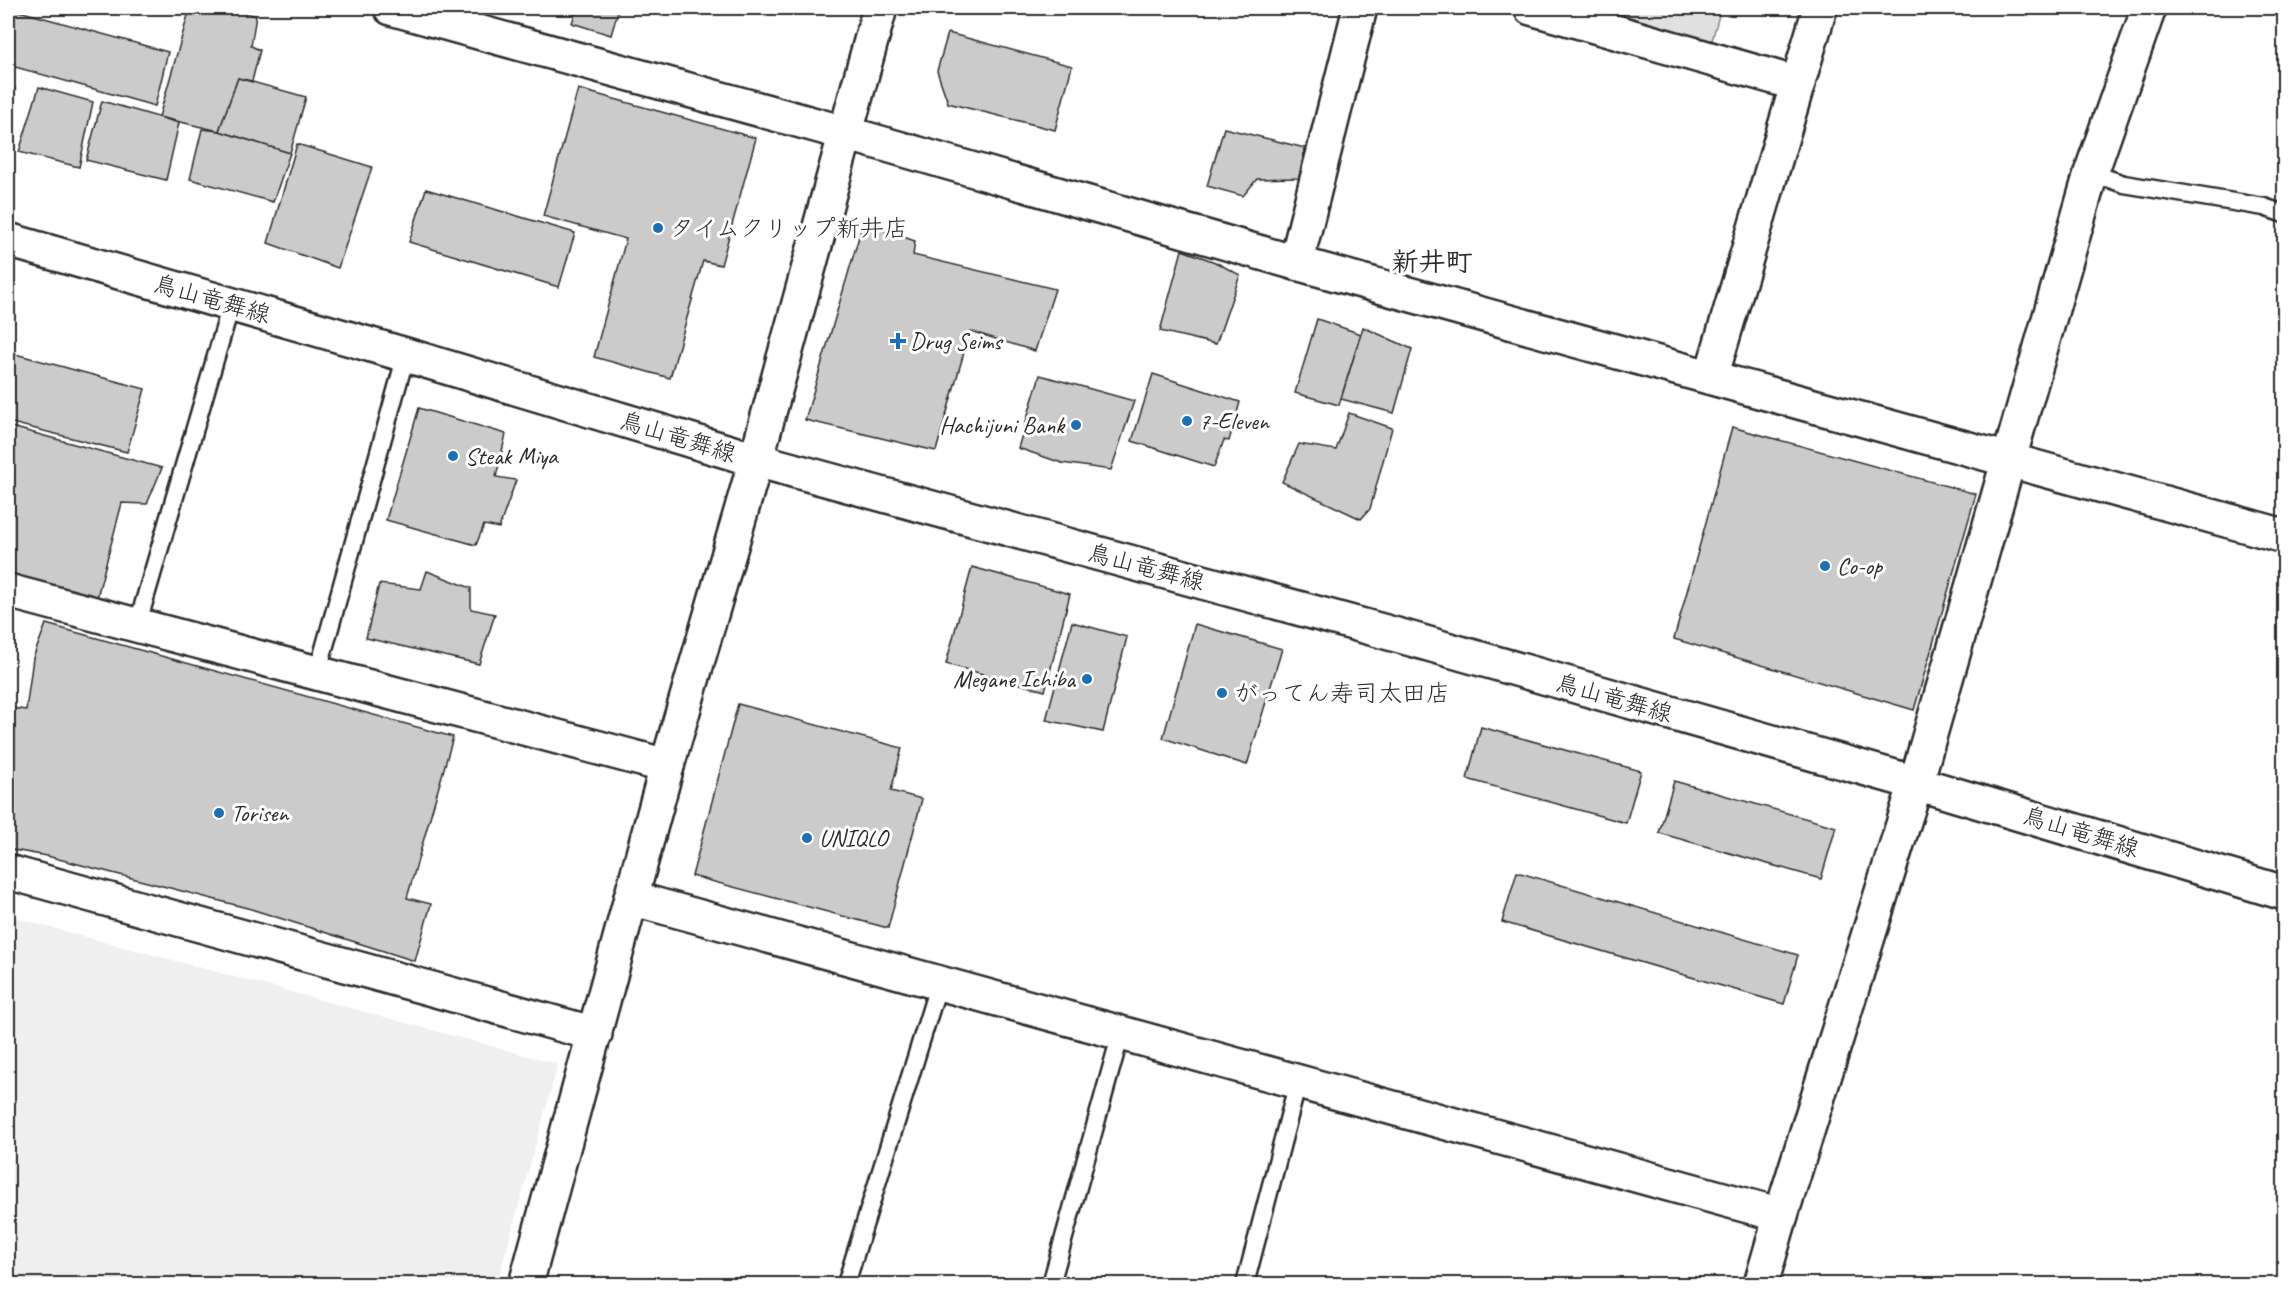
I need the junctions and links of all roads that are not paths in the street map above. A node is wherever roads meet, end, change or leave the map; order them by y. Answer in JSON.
{"nodes":[{"id":1,"x":391,"y":8,"type":"edge"},
{"id":2,"x":880,"y":8,"type":"edge"},
{"id":3,"x":1360,"y":8,"type":"edge"},
{"id":4,"x":1531,"y":8,"type":"edge"},
{"id":5,"x":1820,"y":8,"type":"edge"},
{"id":6,"x":2149,"y":8,"type":"edge"},
{"id":7,"x":1798,"y":84,"type":"junction"},
{"id":8,"x":845,"y":133,"type":"junction"},
{"id":9,"x":2091,"y":173,"type":"junction"},
{"id":10,"x":2284,"y":214,"type":"edge"},
{"id":11,"x":8,"y":240,"type":"edge"},
{"id":12,"x":1296,"y":262,"type":"junction"},
{"id":13,"x":231,"y":304,"type":"junction"},
{"id":14,"x":406,"y":355,"type":"junction"},
{"id":15,"x":1711,"y":377,"type":"junction"},
{"id":16,"x":2008,"y":459,"type":"junction"},
{"id":17,"x":756,"y":460,"type":"junction"},
{"id":18,"x":2284,"y":536,"type":"edge"},
{"id":19,"x":8,"y":591,"type":"edge"},
{"id":20,"x":136,"y":626,"type":"junction"},
{"id":21,"x":317,"y":674,"type":"junction"},
{"id":22,"x":667,"y":766,"type":"junction"},
{"id":23,"x":1916,"y":783,"type":"junction"},
{"id":24,"x":8,"y":872,"type":"edge"},
{"id":25,"x":2284,"y":893,"type":"edge"},
{"id":26,"x":631,"y":898,"type":"junction"},
{"id":27,"x":939,"y":983,"type":"junction"},
{"id":28,"x":1121,"y":1033,"type":"junction"},
{"id":29,"x":595,"y":1034,"type":"junction"},
{"id":30,"x":1298,"y":1082,"type":"junction"},
{"id":31,"x":1781,"y":1215,"type":"junction"},
{"id":32,"x":526,"y":1284,"type":"edge"},
{"id":33,"x":846,"y":1284,"type":"edge"},
{"id":34,"x":1051,"y":1284,"type":"edge"},
{"id":35,"x":1245,"y":1284,"type":"edge"},
{"id":36,"x":1761,"y":1284,"type":"edge"}],
"edges":[{"from":1,"to":8,"type":"street"},
{"from":2,"to":8,"type":"street"},
{"from":3,"to":12,"type":"street"},
{"from":4,"to":7,"type":"street"},
{"from":5,"to":7,"type":"street"},
{"from":6,"to":9,"type":"street"},
{"from":7,"to":15,"type":"street"},
{"from":8,"to":12,"type":"street"},
{"from":8,"to":17,"type":"street"},
{"from":9,"to":10,"type":"lane"},
{"from":9,"to":16,"type":"street"},
{"from":11,"to":13,"type":"street","name":"鳥山竜舞線"},
{"from":12,"to":15,"type":"street"},
{"from":13,"to":14,"type":"street","name":"鳥山竜舞線"},
{"from":13,"to":20,"type":"lane"},
{"from":14,"to":17,"type":"street","name":"鳥山竜舞線"},
{"from":14,"to":21,"type":"lane"},
{"from":15,"to":16,"type":"street"},
{"from":16,"to":18,"type":"street"},
{"from":16,"to":23,"type":"street"},
{"from":17,"to":22,"type":"street"},
{"from":17,"to":23,"type":"street","name":"鳥山竜舞線"},
{"from":19,"to":20,"type":"street"},
{"from":20,"to":21,"type":"street"},
{"from":21,"to":22,"type":"street"},
{"from":22,"to":26,"type":"street"},
{"from":23,"to":25,"type":"street","name":"鳥山竜舞線"},
{"from":23,"to":31,"type":"street"},
{"from":24,"to":29,"type":"street"},
{"from":26,"to":27,"type":"street"},
{"from":26,"to":29,"type":"street"},
{"from":27,"to":28,"type":"street"},
{"from":27,"to":33,"type":"lane"},
{"from":28,"to":30,"type":"street"},
{"from":28,"to":34,"type":"lane"},
{"from":29,"to":32,"type":"street"},
{"from":30,"to":31,"type":"street"},
{"from":30,"to":35,"type":"lane"},
{"from":31,"to":36,"type":"street"}]}
